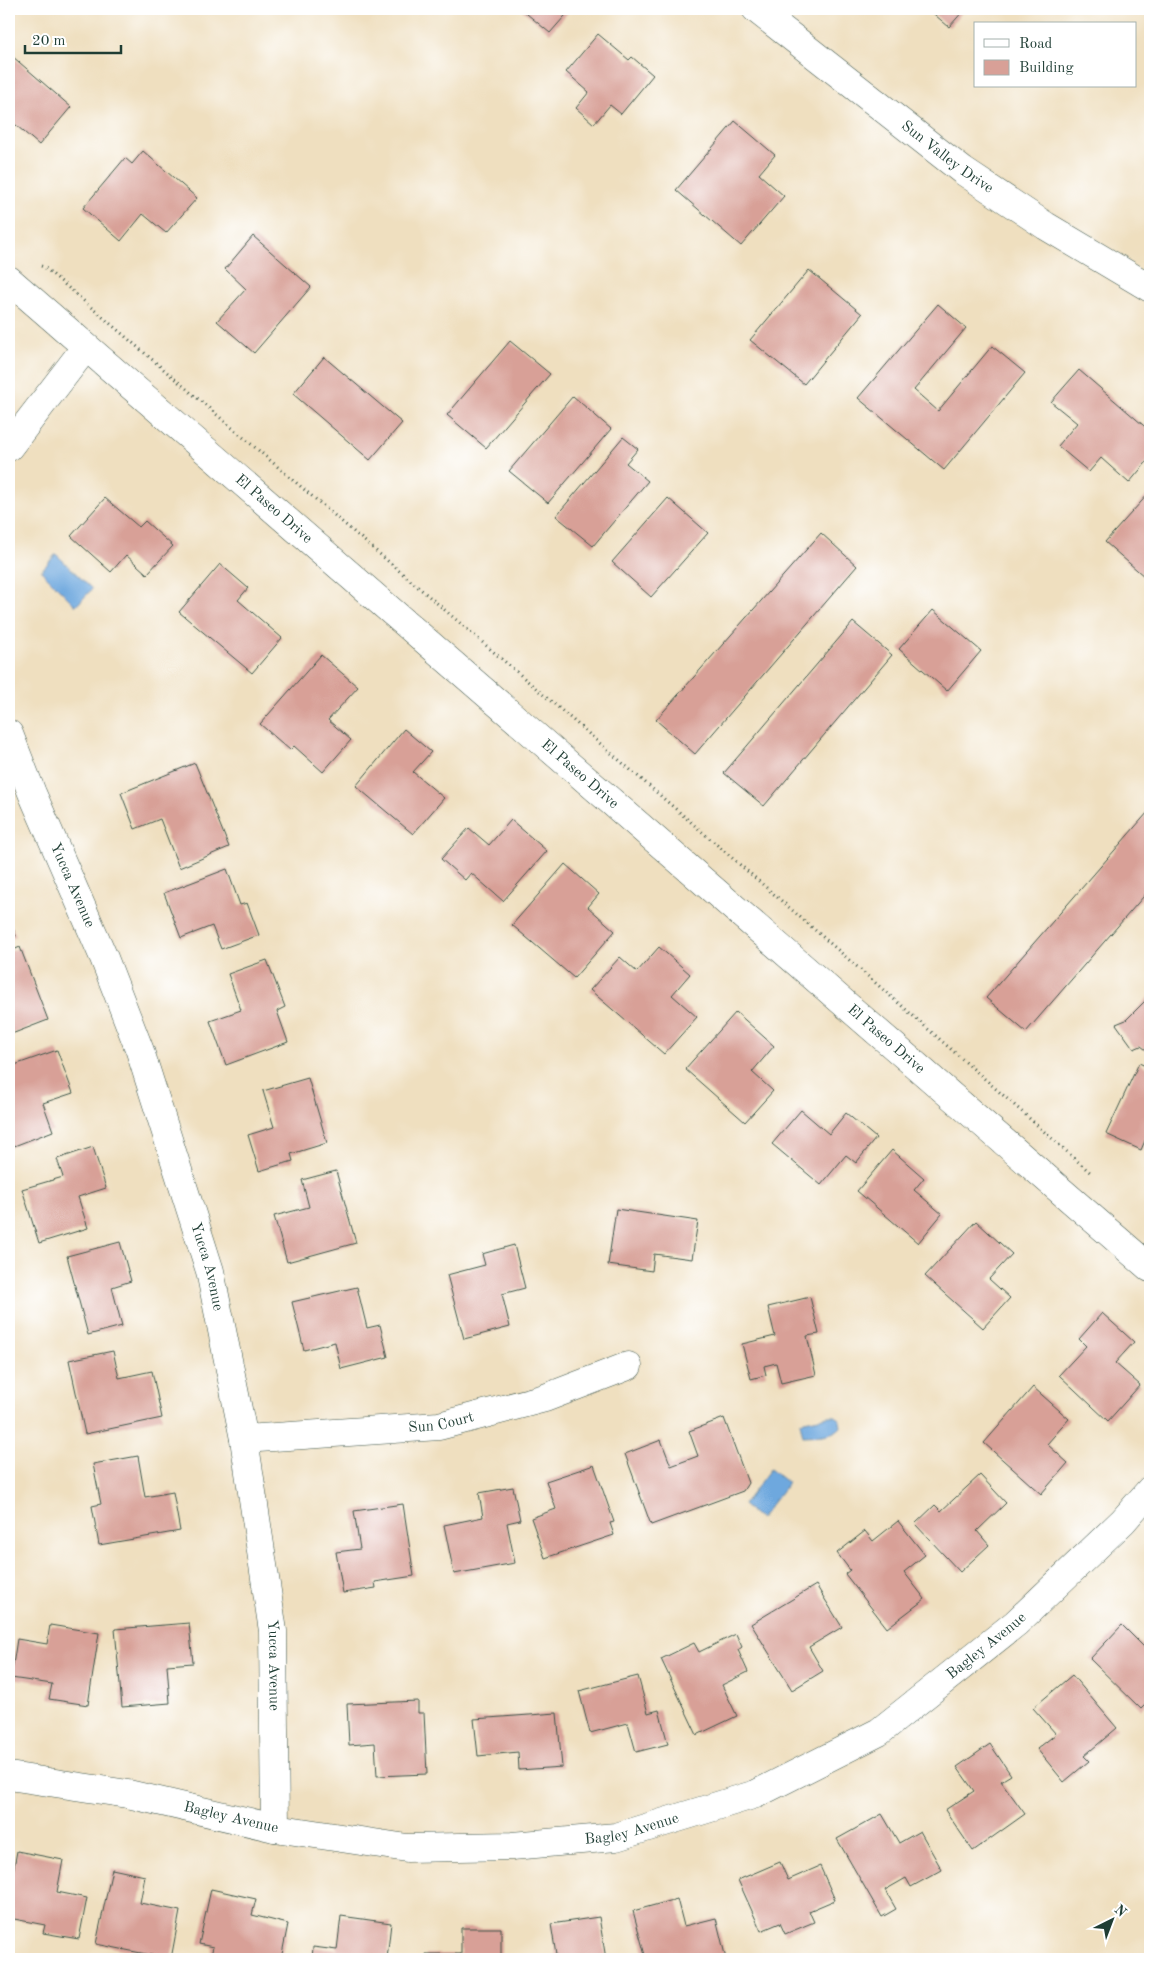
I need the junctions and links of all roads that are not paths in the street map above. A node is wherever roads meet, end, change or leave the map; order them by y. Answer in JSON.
{"nodes":[{"id":1,"x":756,"y":9,"type":"edge"},
{"id":2,"x":9,"y":280,"type":"edge"},
{"id":3,"x":1150,"y":288,"type":"edge"},
{"id":4,"x":86,"y":348,"type":"junction"},
{"id":5,"x":9,"y":447,"type":"edge"},
{"id":6,"x":9,"y":734,"type":"edge"},
{"id":7,"x":1150,"y":1268,"type":"edge"},
{"id":8,"x":628,"y":1366,"type":"dead end"},
{"id":9,"x":244,"y":1439,"type":"junction"},
{"id":10,"x":1150,"y":1490,"type":"edge"},
{"id":11,"x":9,"y":1776,"type":"edge"},
{"id":12,"x":275,"y":1828,"type":"junction"}],
"edges":[{"from":1,"to":3,"type":"street","name":"Sun Valley Drive"},
{"from":2,"to":4,"type":"street","name":"El Paseo Drive"},
{"from":4,"to":5,"type":"street"},
{"from":4,"to":7,"type":"street","name":"El Paseo Drive"},
{"from":6,"to":9,"type":"street","name":"Yucca Avenue"},
{"from":8,"to":9,"type":"street","name":"Sun Court"},
{"from":9,"to":12,"type":"street","name":"Yucca Avenue"},
{"from":10,"to":12,"type":"street","name":"Bagley Avenue"},
{"from":11,"to":12,"type":"street","name":"Bagley Avenue"}]}
